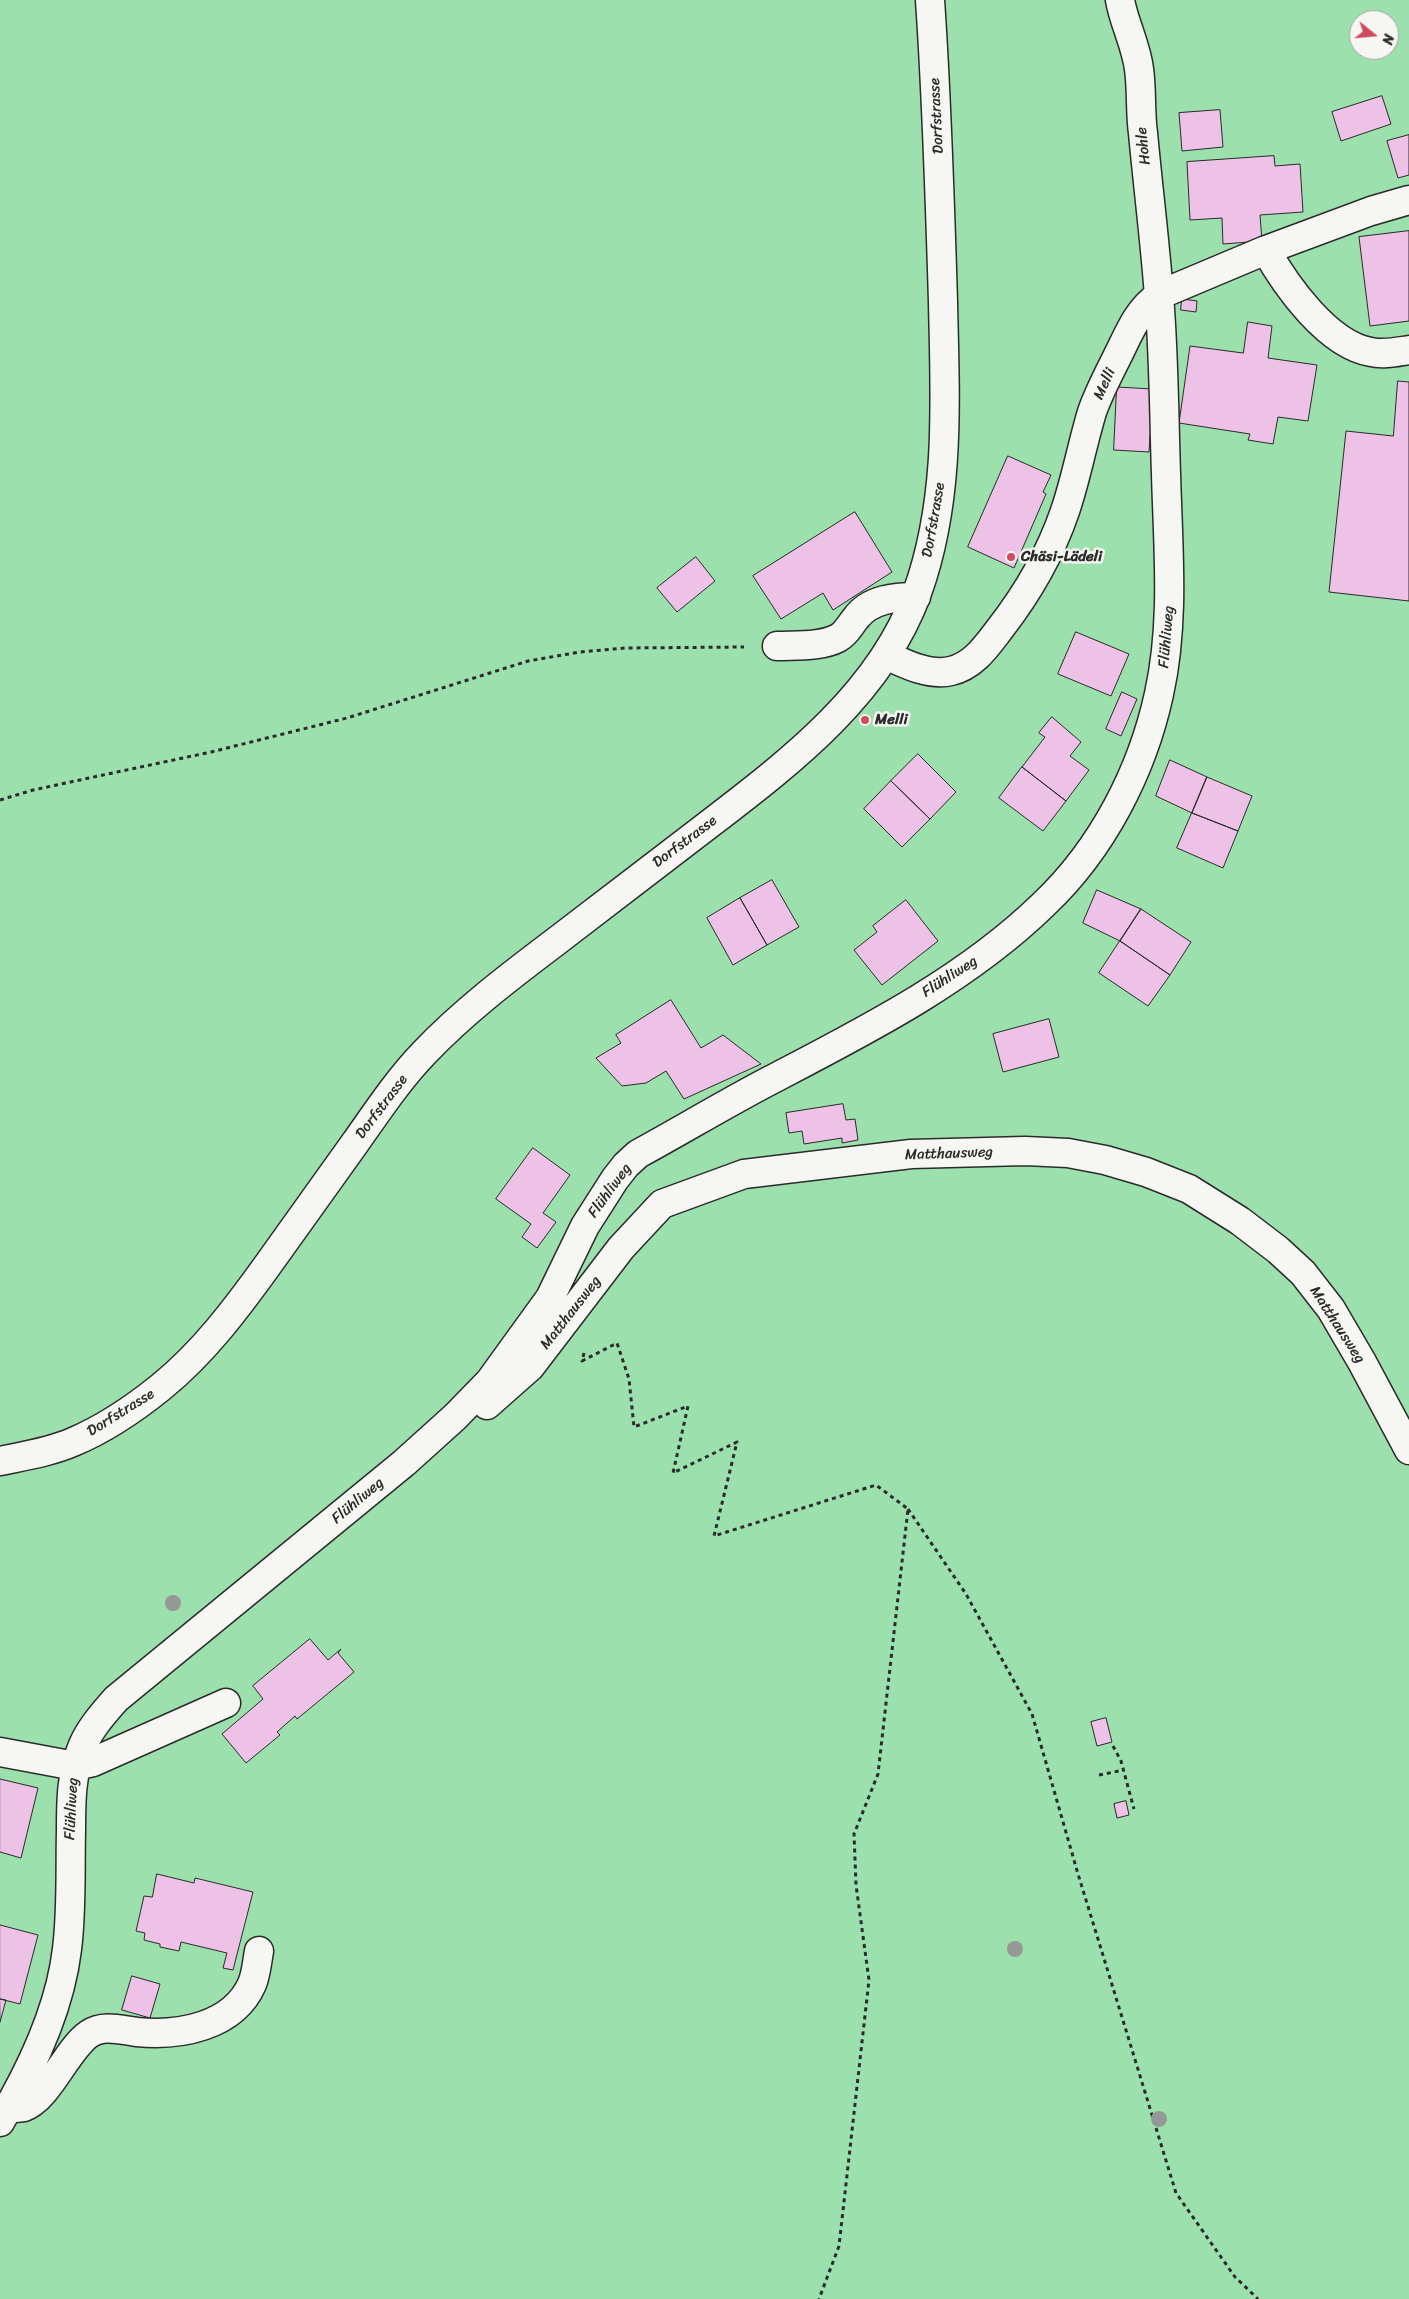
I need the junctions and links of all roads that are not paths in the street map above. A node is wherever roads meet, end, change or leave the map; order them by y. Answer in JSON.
{"nodes":[{"id":1,"x":930,"y":0,"type":"edge"},
{"id":2,"x":1120,"y":0,"type":"edge"},
{"id":3,"x":1409,"y":200,"type":"edge"},
{"id":4,"x":1266,"y":250,"type":"junction"},
{"id":5,"x":1159,"y":295,"type":"junction"},
{"id":6,"x":1409,"y":350,"type":"edge"},
{"id":7,"x":916,"y":597,"type":"junction"},
{"id":8,"x":777,"y":646,"type":"road end"},
{"id":9,"x":886,"y":656,"type":"junction"},
{"id":10,"x":455,"y":1417,"type":"junction"},
{"id":11,"x":1409,"y":1450,"type":"edge"},
{"id":12,"x":0,"y":1461,"type":"edge"},
{"id":13,"x":226,"y":1703,"type":"dead end"},
{"id":14,"x":0,"y":1752,"type":"edge"},
{"id":15,"x":75,"y":1766,"type":"junction"},
{"id":16,"x":259,"y":1951,"type":"dead end"},
{"id":17,"x":4,"y":2115,"type":"edge"}],
"edges":[{"from":1,"to":7,"type":"street","name":"Dorfstrasse"},
{"from":2,"to":5,"type":"street","name":"Hohle"},
{"from":3,"to":4,"type":"street","name":"Melli"},
{"from":4,"to":5,"type":"street","name":"Melli"},
{"from":4,"to":6,"type":"street"},
{"from":5,"to":9,"type":"street","name":"Melli"},
{"from":5,"to":10,"type":"street","name":"Flühliweg"},
{"from":7,"to":8,"type":"street"},
{"from":7,"to":9,"type":"street","name":"Dorfstrasse"},
{"from":9,"to":12,"type":"street","name":"Dorfstrasse"},
{"from":10,"to":11,"type":"street","name":"Matthausweg"},
{"from":10,"to":15,"type":"street","name":"Flühliweg"},
{"from":13,"to":15,"type":"street"},
{"from":14,"to":15,"type":"street"},
{"from":15,"to":17,"type":"street","name":"Flühliweg"},
{"from":16,"to":17,"type":"street"}]}
